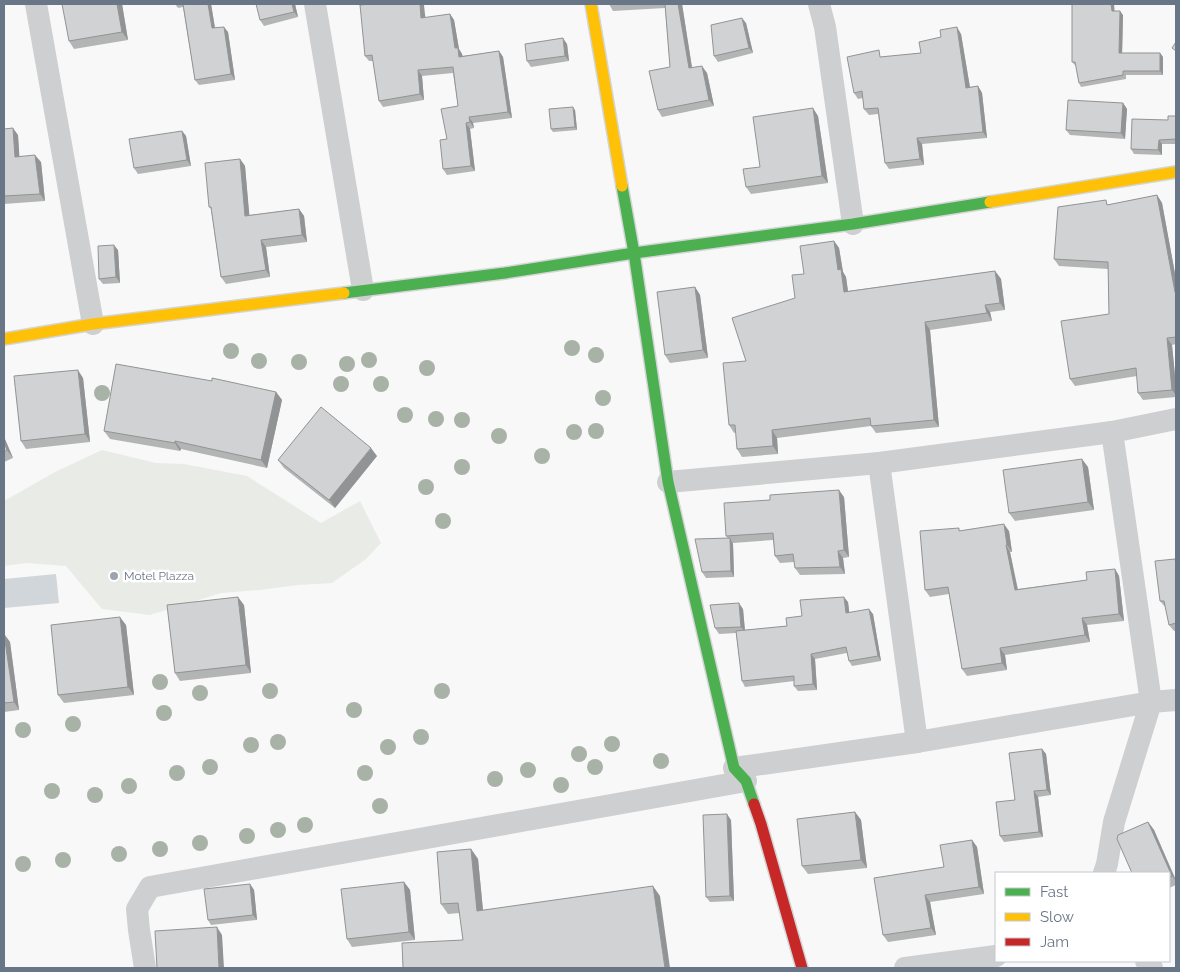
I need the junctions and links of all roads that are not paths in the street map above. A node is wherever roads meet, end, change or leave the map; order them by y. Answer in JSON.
{"nodes":[{"id":1,"x":36,"y":4,"type":"edge"},
{"id":2,"x":316,"y":4,"type":"edge"},
{"id":3,"x":591,"y":4,"type":"edge"},
{"id":4,"x":819,"y":4,"type":"edge"},
{"id":5,"x":1176,"y":172,"type":"edge"},
{"id":6,"x":853,"y":224,"type":"junction"},
{"id":7,"x":634,"y":253,"type":"junction"},
{"id":8,"x":363,"y":290,"type":"junction"},
{"id":9,"x":93,"y":324,"type":"junction"},
{"id":10,"x":4,"y":339,"type":"edge"},
{"id":11,"x":1176,"y":420,"type":"edge"},
{"id":12,"x":1112,"y":432,"type":"junction"},
{"id":13,"x":879,"y":463,"type":"junction"},
{"id":14,"x":668,"y":482,"type":"junction"},
{"id":15,"x":1176,"y":700,"type":"edge"},
{"id":16,"x":1151,"y":702,"type":"junction"},
{"id":17,"x":917,"y":742,"type":"junction"},
{"id":18,"x":740,"y":774,"type":"junction"},
{"id":19,"x":1104,"y":872,"type":"edge"},
{"id":20,"x":995,"y":956,"type":"edge"},
{"id":21,"x":145,"y":968,"type":"edge"},
{"id":22,"x":802,"y":968,"type":"edge"},
{"id":23,"x":905,"y":968,"type":"edge"}],
"edges":[{"from":1,"to":9,"type":"street"},
{"from":2,"to":8,"type":"street"},
{"from":3,"to":7,"type":"street"},
{"from":4,"to":6,"type":"street"},
{"from":5,"to":6,"type":"street"},
{"from":6,"to":7,"type":"street"},
{"from":7,"to":8,"type":"street"},
{"from":7,"to":14,"type":"street"},
{"from":8,"to":9,"type":"street"},
{"from":9,"to":10,"type":"street"},
{"from":11,"to":12,"type":"street"},
{"from":12,"to":13,"type":"street"},
{"from":12,"to":16,"type":"street"},
{"from":13,"to":14,"type":"street"},
{"from":13,"to":17,"type":"street"},
{"from":14,"to":18,"type":"street"},
{"from":15,"to":16,"type":"street"},
{"from":16,"to":17,"type":"street"},
{"from":16,"to":19,"type":"street"},
{"from":17,"to":18,"type":"street"},
{"from":18,"to":21,"type":"street"},
{"from":18,"to":22,"type":"street"},
{"from":20,"to":23,"type":"street"}]}
